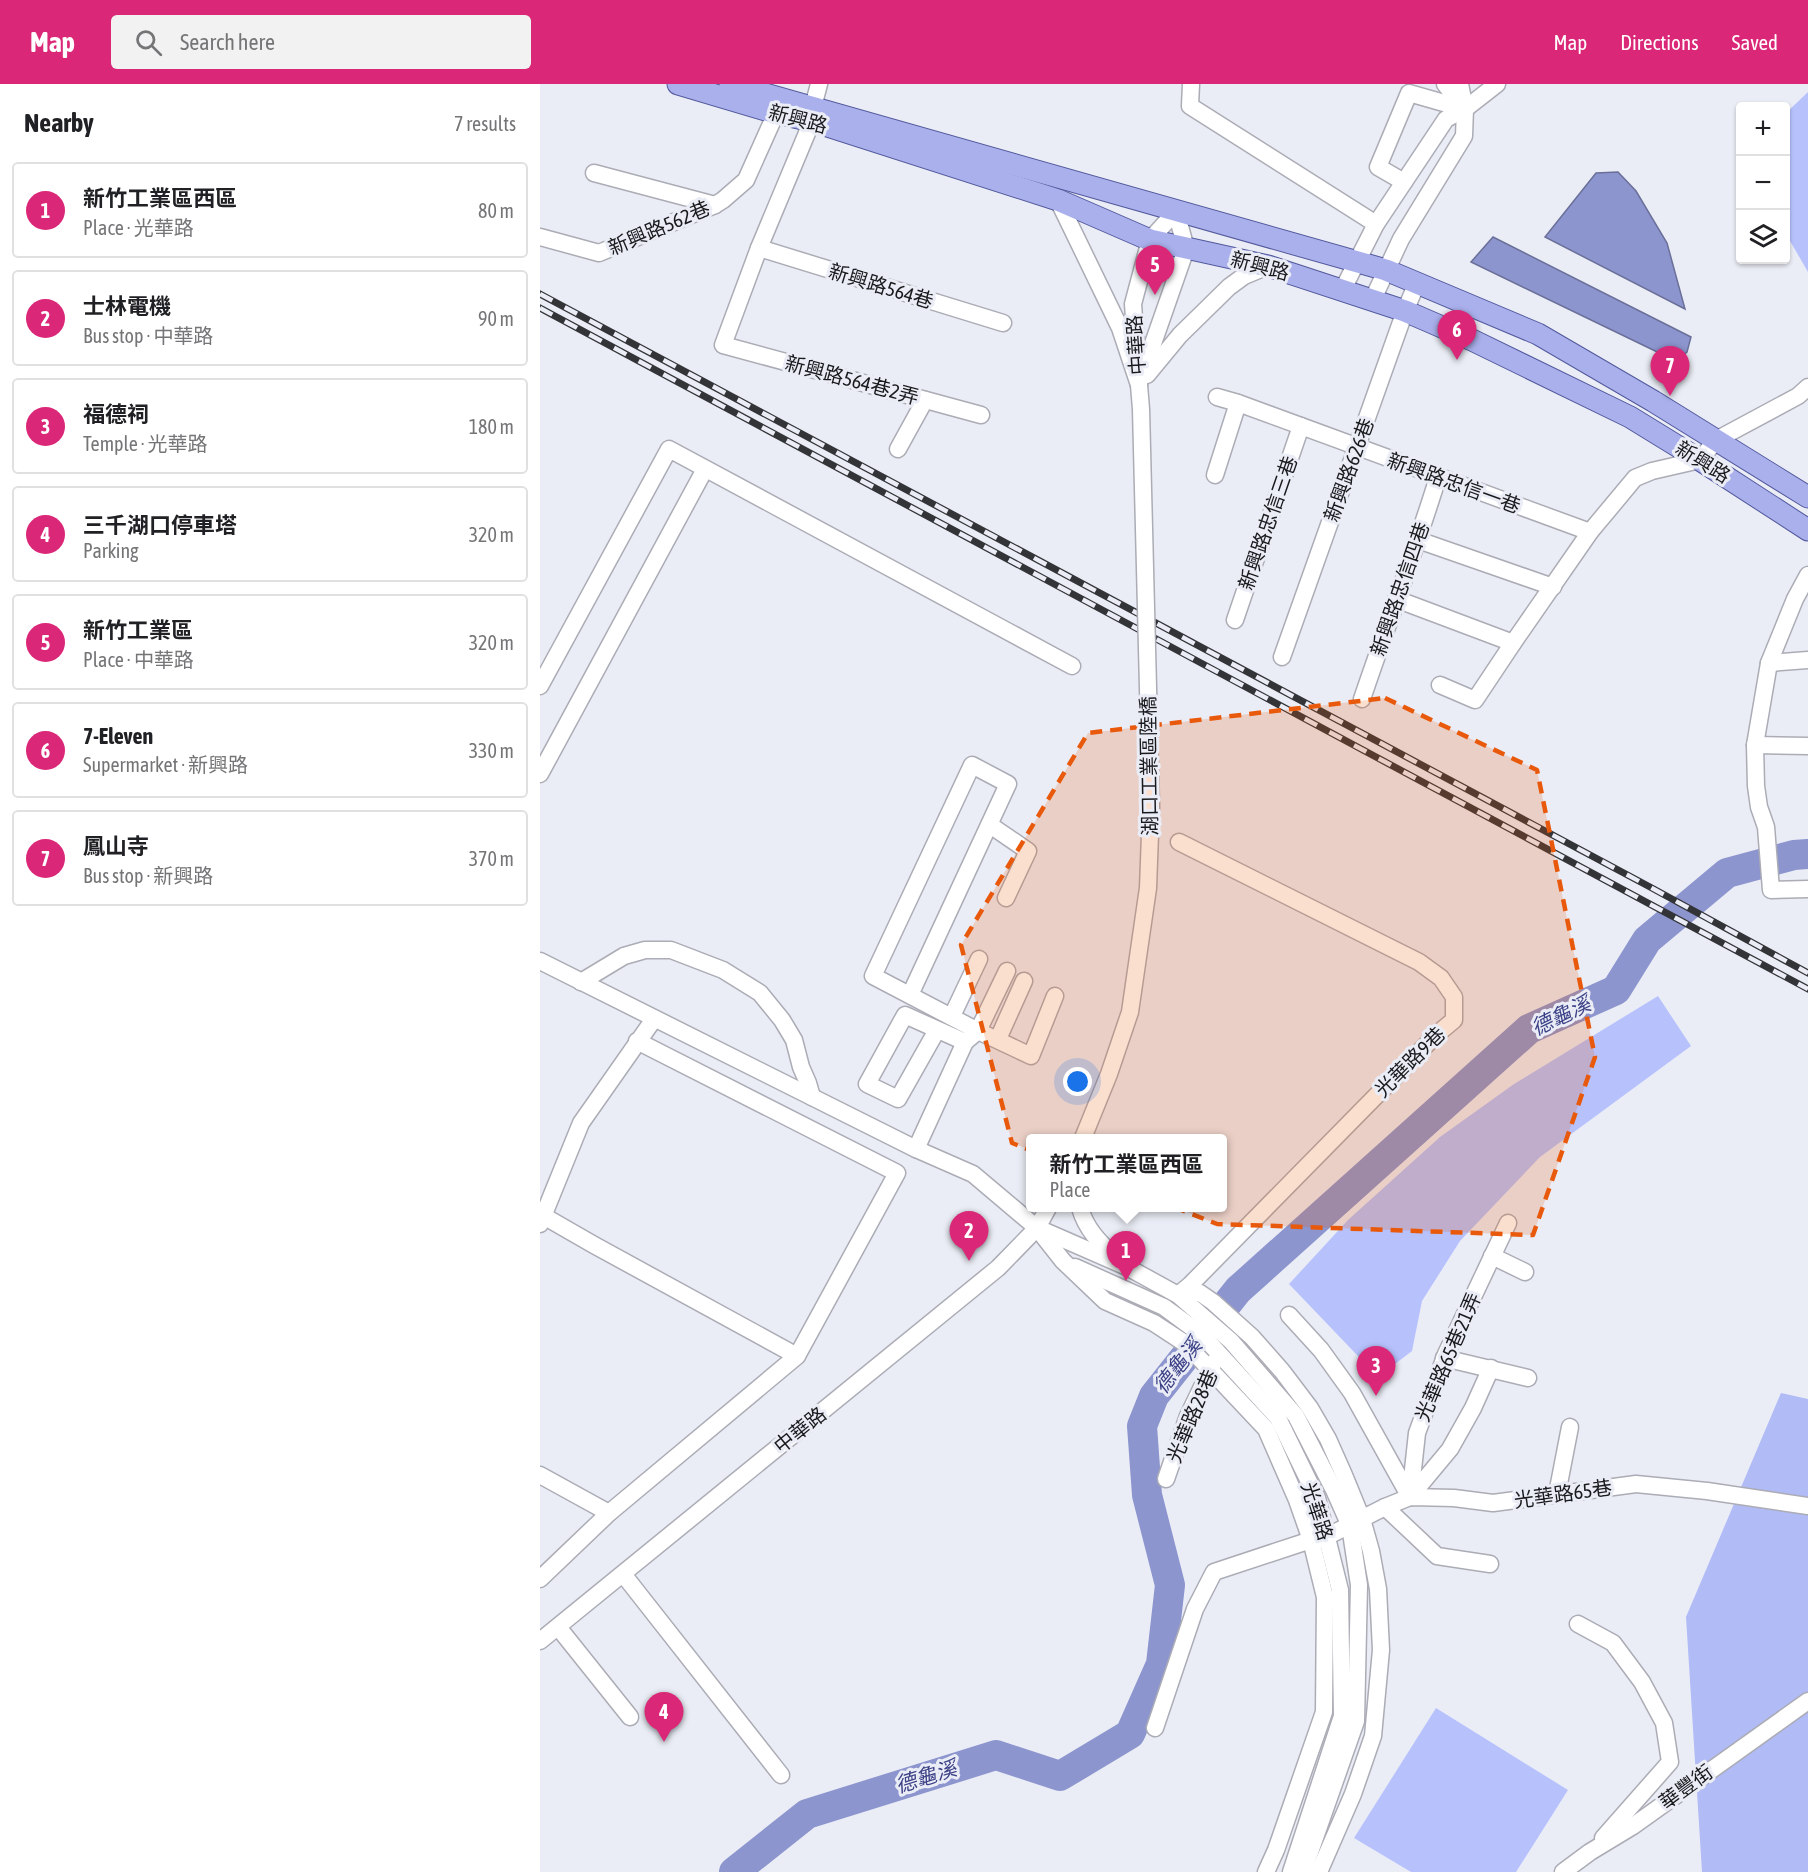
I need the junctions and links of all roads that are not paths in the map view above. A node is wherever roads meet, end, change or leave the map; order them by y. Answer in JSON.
{"nodes":[{"id":1,"x":678,"y":84,"type":"edge"},
{"id":2,"x":730,"y":84,"type":"edge"},
{"id":3,"x":819,"y":84,"type":"edge"},
{"id":4,"x":1191,"y":84,"type":"edge"},
{"id":5,"x":1445,"y":84,"type":"edge"},
{"id":6,"x":1460,"y":84,"type":"edge"},
{"id":7,"x":1497,"y":84,"type":"edge"},
{"id":8,"x":1465,"y":110,"type":"junction"},
{"id":9,"x":776,"y":113,"type":"junction"},
{"id":10,"x":812,"y":114,"type":"junction"},
{"id":11,"x":594,"y":173,"type":"dead end"},
{"id":12,"x":1404,"y":182,"type":"junction"},
{"id":13,"x":1058,"y":200,"type":"junction"},
{"id":14,"x":715,"y":205,"type":"junction"},
{"id":15,"x":1176,"y":211,"type":"junction"},
{"id":16,"x":1376,"y":224,"type":"junction"},
{"id":17,"x":540,"y":237,"type":"edge"},
{"id":18,"x":1150,"y":240,"type":"junction"},
{"id":19,"x":759,"y":248,"type":"junction"},
{"id":20,"x":1186,"y":249,"type":"junction"},
{"id":21,"x":1357,"y":260,"type":"junction"},
{"id":22,"x":1268,"y":266,"type":"junction"},
{"id":23,"x":1386,"y":270,"type":"junction"},
{"id":24,"x":1417,"y":283,"type":"junction"},
{"id":25,"x":1342,"y":291,"type":"junction"},
{"id":26,"x":1372,"y":301,"type":"junction"},
{"id":27,"x":1406,"y":311,"type":"junction"},
{"id":28,"x":1003,"y":323,"type":"dead end"},
{"id":29,"x":1139,"y":385,"type":"junction"},
{"id":30,"x":1808,"y":387,"type":"edge"},
{"id":31,"x":1217,"y":397,"type":"dead end"},
{"id":32,"x":925,"y":400,"type":"junction"},
{"id":33,"x":1238,"y":403,"type":"junction"},
{"id":34,"x":981,"y":415,"type":"dead end"},
{"id":35,"x":1301,"y":426,"type":"junction"},
{"id":36,"x":1716,"y":440,"type":"junction"},
{"id":37,"x":1357,"y":447,"type":"junction"},
{"id":38,"x":898,"y":449,"type":"dead end"},
{"id":39,"x":1700,"y":460,"type":"junction"},
{"id":40,"x":705,"y":470,"type":"junction"},
{"id":41,"x":1215,"y":475,"type":"dead end"},
{"id":42,"x":1438,"y":477,"type":"junction"},
{"id":43,"x":1808,"y":497,"type":"edge"},
{"id":44,"x":1808,"y":530,"type":"edge"},
{"id":45,"x":1590,"y":532,"type":"junction"},
{"id":46,"x":1418,"y":540,"type":"junction"},
{"id":47,"x":1808,"y":575,"type":"edge"},
{"id":48,"x":1553,"y":587,"type":"junction"},
{"id":49,"x":1396,"y":599,"type":"junction"},
{"id":50,"x":1236,"y":620,"type":"dead end"},
{"id":51,"x":1513,"y":643,"type":"junction"},
{"id":52,"x":1282,"y":657,"type":"dead end"},
{"id":53,"x":1808,"y":660,"type":"edge"},
{"id":54,"x":1769,"y":663,"type":"junction"},
{"id":55,"x":1072,"y":666,"type":"dead end"},
{"id":56,"x":1440,"y":685,"type":"dead end"},
{"id":57,"x":540,"y":686,"type":"edge"},
{"id":58,"x":1362,"y":699,"type":"dead end"},
{"id":59,"x":1755,"y":745,"type":"junction"},
{"id":60,"x":1808,"y":746,"type":"edge"},
{"id":61,"x":540,"y":774,"type":"edge"},
{"id":62,"x":990,"y":825,"type":"junction"},
{"id":63,"x":1179,"y":842,"type":"dead end"},
{"id":64,"x":1808,"y":889,"type":"edge"},
{"id":65,"x":1006,"y":898,"type":"dead end"},
{"id":66,"x":979,"y":959,"type":"dead end"},
{"id":67,"x":540,"y":961,"type":"edge"},
{"id":68,"x":1007,"y":971,"type":"dead end"},
{"id":69,"x":1024,"y":981,"type":"dead end"},
{"id":70,"x":581,"y":982,"type":"junction"},
{"id":71,"x":910,"y":995,"type":"junction"},
{"id":72,"x":1055,"y":996,"type":"dead end"},
{"id":73,"x":952,"y":1016,"type":"junction"},
{"id":74,"x":654,"y":1019,"type":"junction"},
{"id":75,"x":937,"y":1030,"type":"junction"},
{"id":76,"x":978,"y":1031,"type":"junction"},
{"id":77,"x":998,"y":1039,"type":"junction"},
{"id":78,"x":638,"y":1041,"type":"junction"},
{"id":79,"x":965,"y":1042,"type":"junction"},
{"id":80,"x":812,"y":1097,"type":"junction"},
{"id":81,"x":1085,"y":1134,"type":"edge"},
{"id":82,"x":916,"y":1149,"type":"junction"},
{"id":83,"x":1046,"y":1212,"type":"edge"},
{"id":84,"x":1082,"y":1212,"type":"edge"},
{"id":85,"x":541,"y":1218,"type":"edge"},
{"id":86,"x":1508,"y":1223,"type":"dead end"},
{"id":87,"x":1037,"y":1228,"type":"junction"},
{"id":88,"x":1492,"y":1256,"type":"junction"},
{"id":89,"x":1063,"y":1261,"type":"junction"},
{"id":90,"x":1127,"y":1268,"type":"junction"},
{"id":91,"x":1525,"y":1272,"type":"dead end"},
{"id":92,"x":1178,"y":1295,"type":"junction"},
{"id":93,"x":1289,"y":1315,"type":"dead end"},
{"id":94,"x":1199,"y":1323,"type":"junction"},
{"id":95,"x":1220,"y":1346,"type":"junction"},
{"id":96,"x":797,"y":1356,"type":"junction"},
{"id":97,"x":1444,"y":1358,"type":"junction"},
{"id":98,"x":1208,"y":1368,"type":"junction"},
{"id":99,"x":1491,"y":1368,"type":"junction"},
{"id":100,"x":1528,"y":1378,"type":"dead end"},
{"id":101,"x":1570,"y":1427,"type":"dead end"},
{"id":102,"x":540,"y":1475,"type":"edge"},
{"id":103,"x":1166,"y":1479,"type":"dead end"},
{"id":104,"x":1557,"y":1494,"type":"junction"},
{"id":105,"x":1410,"y":1497,"type":"junction"},
{"id":106,"x":1808,"y":1506,"type":"edge"},
{"id":107,"x":1385,"y":1507,"type":"junction"},
{"id":108,"x":609,"y":1513,"type":"junction"},
{"id":109,"x":1356,"y":1522,"type":"junction"},
{"id":110,"x":1319,"y":1538,"type":"junction"},
{"id":111,"x":1490,"y":1564,"type":"dead end"},
{"id":112,"x":623,"y":1574,"type":"junction"},
{"id":113,"x":540,"y":1579,"type":"edge"},
{"id":114,"x":1578,"y":1624,"type":"dead end"},
{"id":115,"x":558,"y":1627,"type":"junction"},
{"id":116,"x":540,"y":1641,"type":"edge"},
{"id":117,"x":1808,"y":1701,"type":"edge"},
{"id":118,"x":630,"y":1717,"type":"dead end"},
{"id":119,"x":1155,"y":1728,"type":"dead end"},
{"id":120,"x":781,"y":1775,"type":"dead end"},
{"id":121,"x":1276,"y":1850,"type":"junction"},
{"id":122,"x":1590,"y":1852,"type":"junction"},
{"id":123,"x":1297,"y":1868,"type":"edge"},
{"id":124,"x":1266,"y":1872,"type":"edge"},
{"id":125,"x":1319,"y":1872,"type":"edge"},
{"id":126,"x":1563,"y":1872,"type":"edge"}],
"edges":[{"from":1,"to":9,"type":"main road","name":"新興路"},
{"from":2,"to":10,"type":"main road","name":"新興路"},
{"from":3,"to":10,"type":"street"},
{"from":4,"to":16,"type":"street"},
{"from":5,"to":8,"type":"street"},
{"from":6,"to":8,"type":"street"},
{"from":7,"to":8,"type":"street"},
{"from":8,"to":12,"type":"street"},
{"from":8,"to":12,"type":"street"},
{"from":8,"to":23,"type":"street"},
{"from":9,"to":10,"type":"main road","name":"新興路"},
{"from":9,"to":14,"type":"street","name":"新興路562巷"},
{"from":10,"to":13,"type":"main road","name":"新興路"},
{"from":10,"to":15,"type":"main road","name":"新興路"},
{"from":10,"to":19,"type":"street"},
{"from":11,"to":14,"type":"street"},
{"from":12,"to":16,"type":"street"},
{"from":13,"to":18,"type":"main road","name":"新興路"},
{"from":13,"to":29,"type":"street"},
{"from":14,"to":17,"type":"street","name":"新興路562巷"},
{"from":15,"to":18,"type":"street","name":"中華路"},
{"from":15,"to":20,"type":"street"},
{"from":15,"to":21,"type":"main road","name":"新興路"},
{"from":16,"to":21,"type":"street"},
{"from":18,"to":20,"type":"main road","name":"新興路"},
{"from":18,"to":29,"type":"street","name":"中華路"},
{"from":19,"to":28,"type":"street","name":"新興路564巷"},
{"from":19,"to":32,"type":"street","name":"新興路564巷2弄"},
{"from":20,"to":22,"type":"main road","name":"新興路"},
{"from":20,"to":29,"type":"street","name":"中華路"},
{"from":21,"to":23,"type":"main road","name":"新興路"},
{"from":21,"to":25,"type":"street"},
{"from":22,"to":25,"type":"main road","name":"新興路"},
{"from":22,"to":29,"type":"street"},
{"from":23,"to":24,"type":"main road","name":"新興路"},
{"from":23,"to":26,"type":"street"},
{"from":24,"to":27,"type":"street","name":"新興路626巷"},
{"from":24,"to":36,"type":"main road","name":"新興路"},
{"from":25,"to":26,"type":"main road","name":"新興路"},
{"from":26,"to":27,"type":"main road","name":"新興路"},
{"from":27,"to":37,"type":"street","name":"新興路626巷"},
{"from":27,"to":39,"type":"main road","name":"新興路"},
{"from":29,"to":81,"type":"street","name":"湖口工業區陸橋","bridge":true},
{"from":30,"to":36,"type":"street"},
{"from":31,"to":33,"type":"street","name":"新興路忠信一巷"},
{"from":32,"to":34,"type":"street","name":"新興路564巷2弄"},
{"from":32,"to":38,"type":"street"},
{"from":33,"to":35,"type":"street","name":"新興路忠信一巷"},
{"from":33,"to":41,"type":"street"},
{"from":35,"to":37,"type":"street","name":"新興路忠信一巷"},
{"from":35,"to":50,"type":"street","name":"新興路忠信三巷"},
{"from":36,"to":39,"type":"street"},
{"from":36,"to":43,"type":"main road","name":"新興路"},
{"from":37,"to":42,"type":"street","name":"新興路忠信一巷"},
{"from":37,"to":52,"type":"street","name":"新興路626巷"},
{"from":39,"to":44,"type":"main road","name":"新興路"},
{"from":39,"to":45,"type":"street"},
{"from":40,"to":55,"type":"street"},
{"from":40,"to":57,"type":"street"},
{"from":40,"to":61,"type":"street"},
{"from":42,"to":45,"type":"street","name":"新興路忠信一巷"},
{"from":42,"to":46,"type":"street","name":"新興路忠信四巷"},
{"from":45,"to":48,"type":"street"},
{"from":46,"to":48,"type":"street"},
{"from":46,"to":49,"type":"street","name":"新興路忠信四巷"},
{"from":47,"to":54,"type":"street"},
{"from":48,"to":51,"type":"street"},
{"from":49,"to":51,"type":"street"},
{"from":49,"to":58,"type":"street","name":"新興路忠信四巷"},
{"from":51,"to":56,"type":"street"},
{"from":53,"to":54,"type":"street"},
{"from":54,"to":59,"type":"street"},
{"from":59,"to":60,"type":"street"},
{"from":59,"to":64,"type":"street"},
{"from":62,"to":65,"type":"street"},
{"from":62,"to":71,"type":"street"},
{"from":62,"to":71,"type":"street"},
{"from":63,"to":92,"type":"street","name":"光華路9巷"},
{"from":66,"to":73,"type":"street"},
{"from":67,"to":70,"type":"street"},
{"from":68,"to":76,"type":"street"},
{"from":69,"to":77,"type":"street"},
{"from":70,"to":74,"type":"street"},
{"from":70,"to":80,"type":"street"},
{"from":71,"to":73,"type":"street"},
{"from":72,"to":77,"type":"street"},
{"from":73,"to":76,"type":"street"},
{"from":74,"to":78,"type":"street"},
{"from":74,"to":80,"type":"street"},
{"from":75,"to":75,"type":"street"},
{"from":75,"to":79,"type":"street"},
{"from":76,"to":77,"type":"street"},
{"from":76,"to":79,"type":"street"},
{"from":78,"to":85,"type":"street"},
{"from":78,"to":96,"type":"street"},
{"from":79,"to":82,"type":"street"},
{"from":80,"to":82,"type":"street"},
{"from":82,"to":87,"type":"street"},
{"from":83,"to":87,"type":"street","name":"中華路"},
{"from":84,"to":90,"type":"street"},
{"from":85,"to":96,"type":"street"},
{"from":86,"to":88,"type":"street","name":"光華路65巷21弄"},
{"from":87,"to":89,"type":"street","name":"光華路"},
{"from":87,"to":90,"type":"street","name":"光華路"},
{"from":87,"to":112,"type":"street","name":"中華路"},
{"from":88,"to":91,"type":"street"},
{"from":88,"to":97,"type":"street","name":"光華路65巷21弄"},
{"from":89,"to":94,"type":"street","name":"光華路"},
{"from":89,"to":98,"type":"street","name":"光華路"},
{"from":90,"to":92,"type":"street","name":"光華路"},
{"from":92,"to":94,"type":"street","name":"光華路"},
{"from":92,"to":109,"type":"street","name":"光華路"},
{"from":93,"to":105,"type":"street"},
{"from":94,"to":95,"type":"street","name":"光華路"},
{"from":95,"to":98,"type":"street","name":"光華路28巷"},
{"from":95,"to":109,"type":"street","name":"光華路"},
{"from":95,"to":110,"type":"street","name":"光華路"},
{"from":96,"to":108,"type":"street"},
{"from":97,"to":99,"type":"street"},
{"from":97,"to":105,"type":"street","name":"光華路65巷21弄"},
{"from":98,"to":103,"type":"street","name":"光華路28巷"},
{"from":98,"to":110,"type":"street","name":"光華路"},
{"from":99,"to":100,"type":"street"},
{"from":99,"to":105,"type":"street"},
{"from":101,"to":104,"type":"street"},
{"from":102,"to":108,"type":"street"},
{"from":104,"to":105,"type":"street","name":"光華路65巷"},
{"from":104,"to":106,"type":"street","name":"光華路65巷"},
{"from":105,"to":107,"type":"street","name":"光華路65巷"},
{"from":107,"to":109,"type":"street","name":"光華路65巷"},
{"from":107,"to":111,"type":"street"},
{"from":108,"to":113,"type":"street"},
{"from":109,"to":110,"type":"street","name":"光華路65巷"},
{"from":109,"to":123,"type":"street","name":"光華路"},
{"from":109,"to":125,"type":"street","name":"光華路"},
{"from":110,"to":119,"type":"street","name":"光華路65巷"},
{"from":110,"to":121,"type":"street","name":"光華路"},
{"from":110,"to":123,"type":"street","name":"光華路"},
{"from":112,"to":115,"type":"street","name":"中華路"},
{"from":112,"to":120,"type":"street"},
{"from":114,"to":122,"type":"street"},
{"from":115,"to":116,"type":"street","name":"中華路"},
{"from":115,"to":118,"type":"street"},
{"from":117,"to":122,"type":"street","name":"華豐街"},
{"from":121,"to":123,"type":"street"},
{"from":121,"to":124,"type":"street","name":"光華路"},
{"from":122,"to":126,"type":"street","name":"華豐街"}]}
